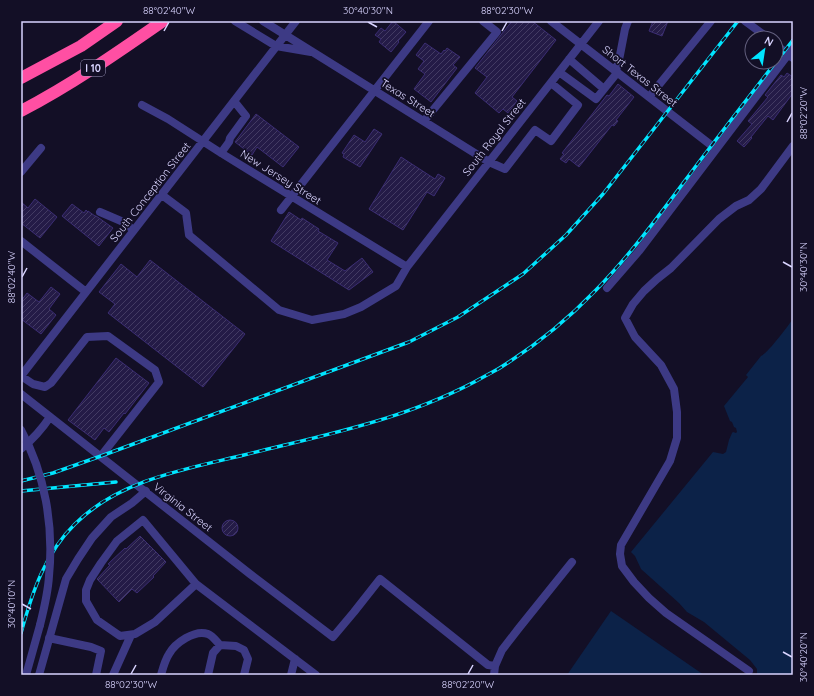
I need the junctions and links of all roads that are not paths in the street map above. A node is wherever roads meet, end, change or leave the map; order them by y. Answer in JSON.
{"nodes":[{"id":1,"x":117,"y":21,"type":"edge"},
{"id":2,"x":163,"y":21,"type":"edge"},
{"id":3,"x":235,"y":21,"type":"edge"},
{"id":4,"x":264,"y":21,"type":"edge"},
{"id":5,"x":296,"y":21,"type":"edge"},
{"id":6,"x":429,"y":21,"type":"edge"},
{"id":7,"x":483,"y":21,"type":"edge"},
{"id":8,"x":551,"y":21,"type":"edge"},
{"id":9,"x":599,"y":21,"type":"edge"},
{"id":10,"x":628,"y":21,"type":"edge"},
{"id":11,"x":711,"y":21,"type":"edge"},
{"id":12,"x":745,"y":21,"type":"edge"},
{"id":13,"x":757,"y":30,"type":"edge"},
{"id":14,"x":286,"y":35,"type":"junction"},
{"id":15,"x":581,"y":44,"type":"junction"},
{"id":16,"x":276,"y":46,"type":"junction"},
{"id":17,"x":314,"y":52,"type":"junction"},
{"id":18,"x":791,"y":53,"type":"edge"},
{"id":19,"x":569,"y":59,"type":"junction"},
{"id":20,"x":45,"y":65,"type":"junction"},
{"id":21,"x":21,"y":72,"type":"edge"},
{"id":22,"x":559,"y":72,"type":"junction"},
{"id":23,"x":616,"y":72,"type":"junction"},
{"id":24,"x":21,"y":78,"type":"edge"},
{"id":25,"x":551,"y":83,"type":"junction"},
{"id":26,"x":604,"y":89,"type":"junction"},
{"id":27,"x":375,"y":90,"type":"junction"},
{"id":28,"x":649,"y":97,"type":"junction"},
{"id":29,"x":234,"y":101,"type":"junction"},
{"id":30,"x":142,"y":105,"type":"dead end"},
{"id":31,"x":21,"y":111,"type":"edge"},
{"id":32,"x":424,"y":121,"type":"junction"},
{"id":33,"x":203,"y":142,"type":"junction"},
{"id":34,"x":793,"y":146,"type":"edge"},
{"id":35,"x":41,"y":148,"type":"dead end"},
{"id":36,"x":716,"y":149,"type":"junction"},
{"id":37,"x":221,"y":153,"type":"junction"},
{"id":38,"x":489,"y":162,"type":"junction"},
{"id":39,"x":21,"y":172,"type":"edge"},
{"id":40,"x":162,"y":195,"type":"junction"},
{"id":41,"x":292,"y":197,"type":"junction"},
{"id":42,"x":281,"y":210,"type":"dead end"},
{"id":43,"x":100,"y":212,"type":"dead end"},
{"id":44,"x":134,"y":230,"type":"junction"},
{"id":45,"x":21,"y":241,"type":"edge"},
{"id":46,"x":407,"y":267,"type":"junction"},
{"id":47,"x":607,"y":288,"type":"dead end"},
{"id":48,"x":86,"y":292,"type":"junction"},
{"id":49,"x":21,"y":376,"type":"edge"},
{"id":50,"x":21,"y":394,"type":"edge"},
{"id":51,"x":50,"y":417,"type":"junction"},
{"id":52,"x":21,"y":430,"type":"edge"},
{"id":53,"x":21,"y":449,"type":"edge"},
{"id":54,"x":101,"y":456,"type":"junction"},
{"id":55,"x":146,"y":492,"type":"junction"},
{"id":56,"x":572,"y":562,"type":"dead end"},
{"id":57,"x":196,"y":584,"type":"junction"},
{"id":58,"x":131,"y":635,"type":"junction"},
{"id":59,"x":49,"y":638,"type":"junction"},
{"id":60,"x":220,"y":645,"type":"junction"},
{"id":61,"x":295,"y":659,"type":"junction"},
{"id":62,"x":495,"y":666,"type":"junction"},
{"id":63,"x":749,"y":671,"type":"dead end"},
{"id":64,"x":26,"y":675,"type":"edge"},
{"id":65,"x":39,"y":675,"type":"edge"},
{"id":66,"x":96,"y":675,"type":"edge"},
{"id":67,"x":113,"y":675,"type":"edge"},
{"id":68,"x":161,"y":675,"type":"edge"},
{"id":69,"x":208,"y":675,"type":"edge"},
{"id":70,"x":244,"y":675,"type":"edge"},
{"id":71,"x":291,"y":675,"type":"edge"},
{"id":72,"x":316,"y":675,"type":"edge"},
{"id":73,"x":494,"y":675,"type":"edge"}],
"edges":[{"from":1,"to":20,"type":"highway","number":"I 10"},
{"from":2,"to":31,"type":"highway","number":"I 10"},
{"from":3,"to":16,"type":"street","name":"Texas Street"},
{"from":4,"to":14,"type":"street","name":"Texas Street"},
{"from":5,"to":14,"type":"street","name":"South Conception Street"},
{"from":6,"to":27,"type":"street"},
{"from":7,"to":32,"type":"street"},
{"from":8,"to":15,"type":"street","name":"Short Texas Street"},
{"from":9,"to":15,"type":"street","name":"South Royal Street"},
{"from":10,"to":23,"type":"street"},
{"from":11,"to":28,"type":"street"},
{"from":12,"to":13,"type":"street"},
{"from":14,"to":16,"type":"street","name":"South Conception Street"},
{"from":14,"to":17,"type":"street","name":"Texas Street"},
{"from":15,"to":19,"type":"street","name":"South Royal Street"},
{"from":15,"to":23,"type":"street","name":"Short Texas Street"},
{"from":16,"to":17,"type":"street","name":"Texas Street"},
{"from":16,"to":29,"type":"street","name":"South Conception Street"},
{"from":17,"to":27,"type":"street","name":"Texas Street"},
{"from":18,"to":36,"type":"street"},
{"from":19,"to":22,"type":"street","name":"South Royal Street"},
{"from":19,"to":26,"type":"street"},
{"from":20,"to":21,"type":"highway"},
{"from":20,"to":24,"type":"highway","number":"I 10"},
{"from":22,"to":25,"type":"street","name":"South Royal Street"},
{"from":22,"to":26,"type":"street"},
{"from":23,"to":26,"type":"street"},
{"from":23,"to":28,"type":"street","name":"Short Texas Street"},
{"from":25,"to":38,"type":"street","name":"South Royal Street"},
{"from":25,"to":38,"type":"street","name":"Texas Street"},
{"from":27,"to":32,"type":"street","name":"Texas Street"},
{"from":27,"to":41,"type":"street"},
{"from":28,"to":36,"type":"street","name":"Short Texas Street"},
{"from":29,"to":33,"type":"street","name":"South Conception Street"},
{"from":29,"to":37,"type":"street"},
{"from":30,"to":33,"type":"street","name":"New Jersey Street"},
{"from":32,"to":38,"type":"street","name":"Texas Street"},
{"from":33,"to":37,"type":"street","name":"New Jersey Street"},
{"from":33,"to":40,"type":"street","name":"South Conception Street"},
{"from":34,"to":63,"type":"street"},
{"from":35,"to":39,"type":"street"},
{"from":36,"to":47,"type":"street"},
{"from":37,"to":41,"type":"street","name":"New Jersey Street"},
{"from":38,"to":46,"type":"street","name":"South Royal Street"},
{"from":40,"to":44,"type":"street","name":"South Conception Street"},
{"from":40,"to":46,"type":"street","name":"South Royal Street"},
{"from":41,"to":42,"type":"street"},
{"from":41,"to":46,"type":"street","name":"New Jersey Street"},
{"from":43,"to":44,"type":"street"},
{"from":44,"to":48,"type":"street","name":"South Conception Street"},
{"from":45,"to":48,"type":"street"},
{"from":48,"to":49,"type":"street","name":"South Conception Street"},
{"from":49,"to":54,"type":"street"},
{"from":50,"to":51,"type":"street","name":"Virginia Street"},
{"from":51,"to":53,"type":"street"},
{"from":51,"to":54,"type":"street","name":"Virginia Street"},
{"from":52,"to":64,"type":"street","bridge":true},
{"from":54,"to":55,"type":"street","name":"Virginia Street"},
{"from":55,"to":59,"type":"street"},
{"from":55,"to":62,"type":"street","name":"Virginia Street"},
{"from":56,"to":62,"type":"street"},
{"from":57,"to":58,"type":"street"},
{"from":57,"to":58,"type":"street"},
{"from":57,"to":61,"type":"street"},
{"from":58,"to":67,"type":"street"},
{"from":59,"to":65,"type":"street"},
{"from":59,"to":66,"type":"street"},
{"from":60,"to":68,"type":"street"},
{"from":60,"to":69,"type":"street"},
{"from":60,"to":70,"type":"street"},
{"from":61,"to":71,"type":"street"},
{"from":61,"to":72,"type":"street"},
{"from":62,"to":73,"type":"street"}]}
